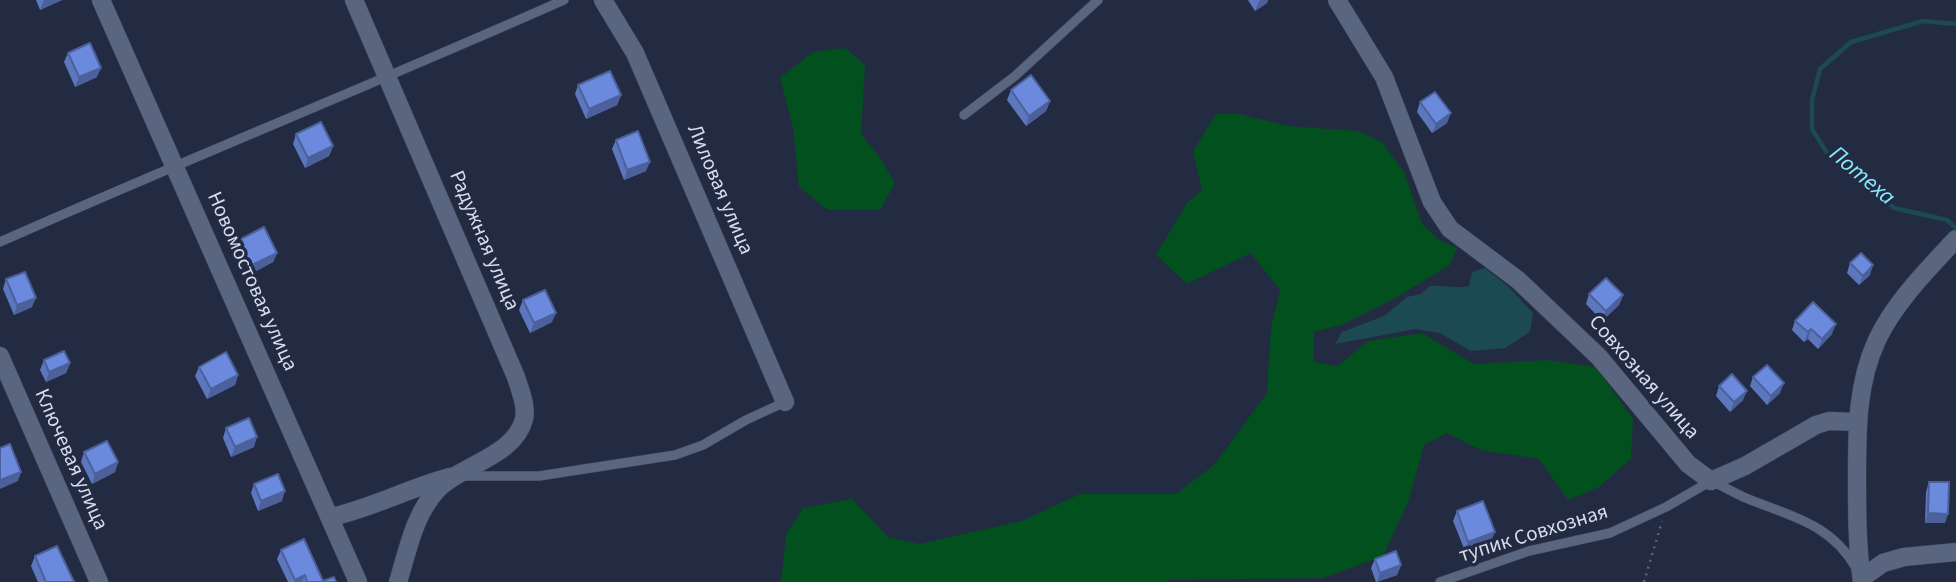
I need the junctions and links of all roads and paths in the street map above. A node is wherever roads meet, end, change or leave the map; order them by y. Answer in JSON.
{"nodes":[{"id":1,"x":101,"y":0,"type":"edge"},
{"id":2,"x":354,"y":0,"type":"edge"},
{"id":3,"x":564,"y":0,"type":"edge"},
{"id":4,"x":603,"y":0,"type":"edge"},
{"id":5,"x":1098,"y":0,"type":"edge"},
{"id":6,"x":1337,"y":0,"type":"edge"},
{"id":7,"x":389,"y":77,"type":"junction"},
{"id":8,"x":964,"y":115,"type":"dead end"},
{"id":9,"x":174,"y":165,"type":"junction"},
{"id":10,"x":1956,"y":239,"type":"edge"},
{"id":11,"x":0,"y":242,"type":"edge"},
{"id":12,"x":0,"y":356,"type":"edge"},
{"id":13,"x":785,"y":402,"type":"joint"},
{"id":14,"x":1857,"y":422,"type":"junction"},
{"id":15,"x":457,"y":475,"type":"junction"},
{"id":16,"x":1711,"y":481,"type":"junction"},
{"id":17,"x":1666,"y":507,"type":"junction"},
{"id":18,"x":331,"y":517,"type":"junction"},
{"id":19,"x":1956,"y":552,"type":"edge"},
{"id":20,"x":1862,"y":580,"type":"edge"},
{"id":21,"x":99,"y":582,"type":"edge"},
{"id":22,"x":358,"y":582,"type":"edge"},
{"id":23,"x":398,"y":582,"type":"edge"},
{"id":24,"x":1440,"y":582,"type":"edge"},
{"id":25,"x":1644,"y":582,"type":"edge"}],
"edges":[{"from":1,"to":9,"type":"street","name":"Новомостовая улица"},
{"from":2,"to":7,"type":"street","name":"Радужная улица"},
{"from":3,"to":7,"type":"lane"},
{"from":4,"to":13,"type":"street","name":"Лиловая улица"},
{"from":5,"to":8,"type":"lane"},
{"from":6,"to":16,"type":"street","name":"Совхозная улица"},
{"from":7,"to":9,"type":"lane"},
{"from":7,"to":15,"type":"street","name":"Радужная улица"},
{"from":9,"to":11,"type":"lane"},
{"from":9,"to":18,"type":"street","name":"Новомостовая улица"},
{"from":10,"to":14,"type":"street"},
{"from":12,"to":21,"type":"street","name":"Ключевая улица"},
{"from":13,"to":15,"type":"lane"},
{"from":14,"to":16,"type":"street"},
{"from":14,"to":20,"type":"street"},
{"from":15,"to":18,"type":"street"},
{"from":15,"to":23,"type":"street"},
{"from":16,"to":17,"type":"lane","name":"тупик Совхозная"},
{"from":16,"to":20,"type":"lane"},
{"from":17,"to":24,"type":"lane","name":"тупик Совхозная"},
{"from":17,"to":25,"type":"path"},
{"from":18,"to":22,"type":"street","name":"Новомостовая улица"},
{"from":19,"to":20,"type":"street"}]}
